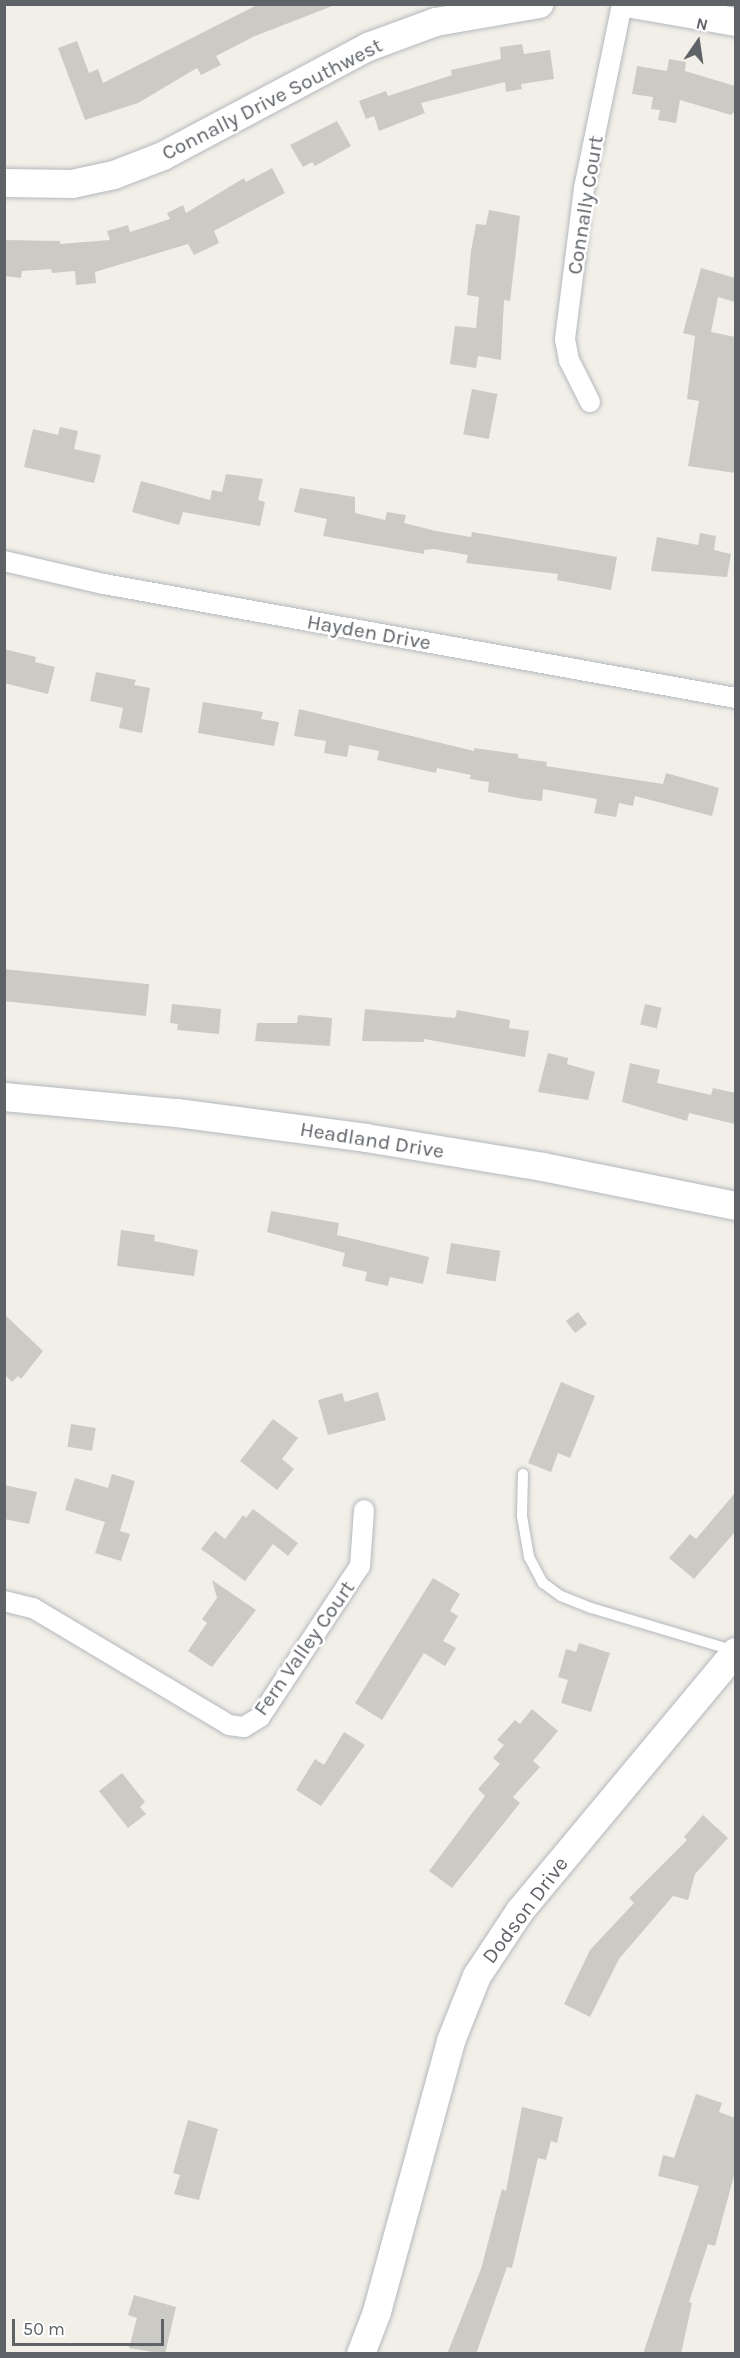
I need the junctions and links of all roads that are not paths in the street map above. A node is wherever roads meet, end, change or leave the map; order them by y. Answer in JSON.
{"nodes":[{"id":1,"x":539,"y":4,"type":"edge"},
{"id":2,"x":622,"y":4,"type":"edge"},
{"id":3,"x":633,"y":4,"type":"edge"},
{"id":4,"x":505,"y":6,"type":"edge"},
{"id":5,"x":735,"y":22,"type":"edge"},
{"id":6,"x":4,"y":183,"type":"edge"},
{"id":7,"x":590,"y":402,"type":"dead end"},
{"id":8,"x":4,"y":561,"type":"edge"},
{"id":9,"x":735,"y":698,"type":"edge"},
{"id":10,"x":4,"y":1097,"type":"edge"},
{"id":11,"x":735,"y":1206,"type":"edge"},
{"id":12,"x":523,"y":1474,"type":"dead end"},
{"id":13,"x":364,"y":1510,"type":"dead end"},
{"id":14,"x":4,"y":1601,"type":"edge"},
{"id":15,"x":735,"y":1652,"type":"edge"},
{"id":16,"x":362,"y":2354,"type":"edge"}],
"edges":[{"from":1,"to":4,"type":"street","name":"Connally Drive Southwest"},
{"from":2,"to":7,"type":"street","name":"Connally Court"},
{"from":3,"to":5,"type":"street"},
{"from":4,"to":6,"type":"street","name":"Connally Drive Southwest"},
{"from":8,"to":9,"type":"street","name":"Hayden Drive"},
{"from":10,"to":11,"type":"street","name":"Headland Drive"},
{"from":12,"to":15,"type":"lane"},
{"from":13,"to":14,"type":"street","name":"Fern Valley Court"},
{"from":15,"to":16,"type":"street","name":"Dodson Drive"}]}
